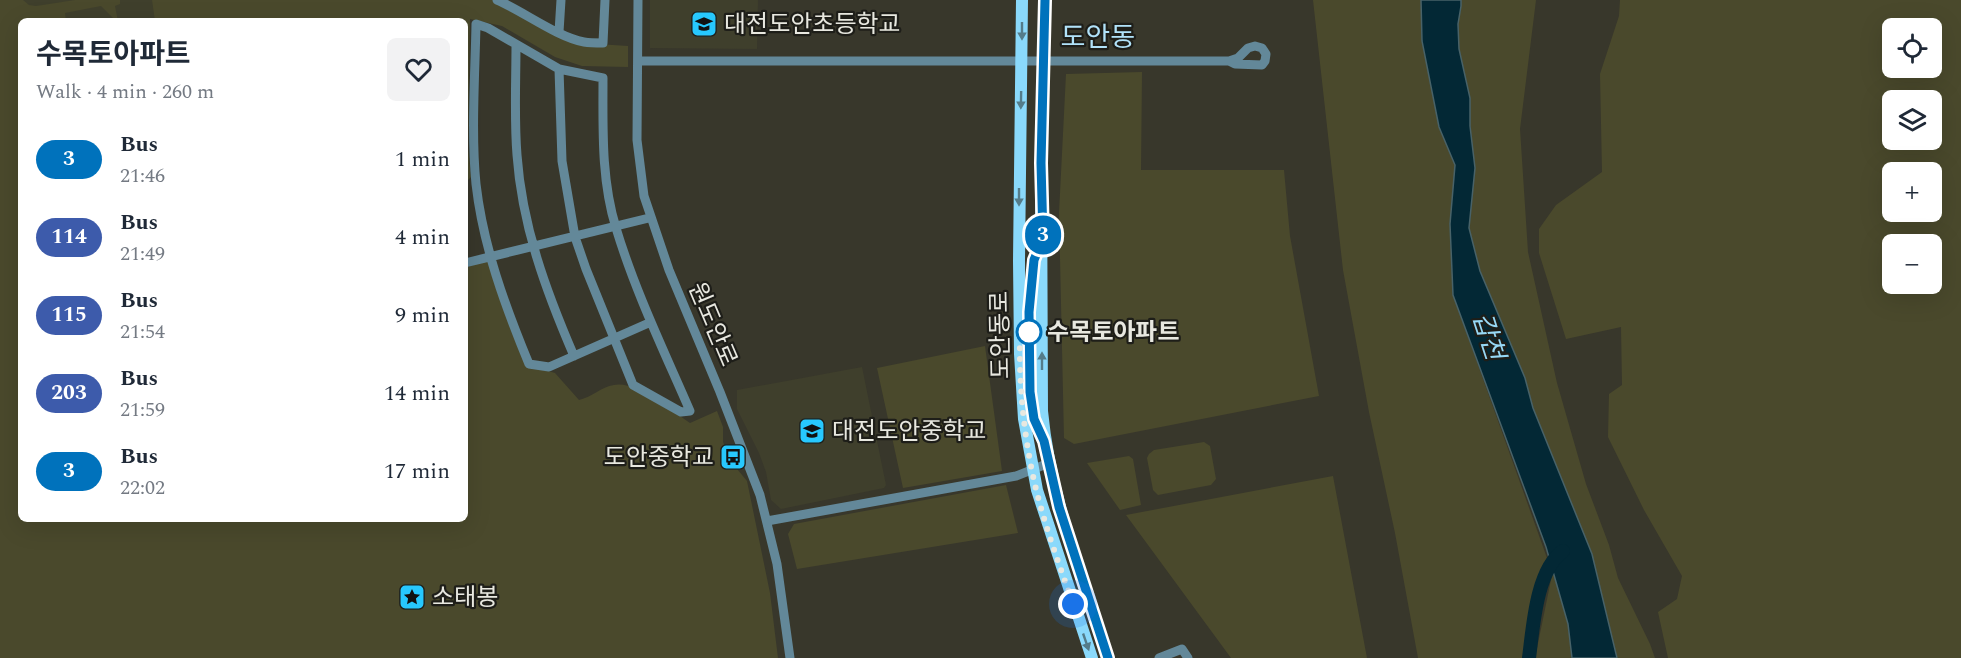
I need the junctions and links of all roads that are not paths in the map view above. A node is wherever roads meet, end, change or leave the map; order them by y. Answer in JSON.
{"nodes":[{"id":1,"x":497,"y":0,"type":"edge"},
{"id":2,"x":561,"y":0,"type":"edge"},
{"id":3,"x":605,"y":0,"type":"edge"},
{"id":4,"x":638,"y":0,"type":"edge"},
{"id":5,"x":1022,"y":0,"type":"edge"},
{"id":6,"x":1045,"y":0,"type":"edge"},
{"id":7,"x":518,"y":4,"type":"edge"},
{"id":8,"x":559,"y":32,"type":"junction"},
{"id":9,"x":516,"y":45,"type":"junction"},
{"id":10,"x":638,"y":61,"type":"junction"},
{"id":11,"x":1229,"y":61,"type":"dead end"},
{"id":12,"x":1021,"y":62,"type":"junction"},
{"id":13,"x":1043,"y":62,"type":"junction"},
{"id":14,"x":560,"y":69,"type":"junction"},
{"id":15,"x":476,"y":183,"type":"junction"},
{"id":16,"x":468,"y":187,"type":"edge"},
{"id":17,"x":649,"y":218,"type":"junction"},
{"id":18,"x":616,"y":228,"type":"junction"},
{"id":19,"x":574,"y":237,"type":"junction"},
{"id":20,"x":532,"y":247,"type":"junction"},
{"id":21,"x":490,"y":257,"type":"junction"},
{"id":22,"x":468,"y":262,"type":"edge"},
{"id":23,"x":651,"y":322,"type":"junction"},
{"id":24,"x":614,"y":338,"type":"junction"},
{"id":25,"x":574,"y":356,"type":"junction"},
{"id":26,"x":1049,"y":462,"type":"junction"},
{"id":27,"x":1032,"y":470,"type":"junction"},
{"id":28,"x":767,"y":521,"type":"junction"},
{"id":29,"x":790,"y":658,"type":"edge"},
{"id":30,"x":1092,"y":658,"type":"edge"},
{"id":31,"x":1108,"y":658,"type":"edge"},
{"id":32,"x":1159,"y":658,"type":"edge"},
{"id":33,"x":1188,"y":658,"type":"edge"}],
"edges":[{"from":1,"to":7,"type":"street"},
{"from":2,"to":8,"type":"street"},
{"from":3,"to":8,"type":"street"},
{"from":4,"to":10,"type":"street","name":"원도안로"},
{"from":5,"to":12,"type":"main road","name":"도안동로","one_way":true},
{"from":6,"to":13,"type":"main road","name":"도안동로"},
{"from":7,"to":8,"type":"street"},
{"from":9,"to":14,"type":"street"},
{"from":9,"to":15,"type":"street"},
{"from":9,"to":20,"type":"street"},
{"from":10,"to":12,"type":"street"},
{"from":10,"to":17,"type":"street","name":"원도안로"},
{"from":11,"to":13,"type":"street"},
{"from":12,"to":13,"type":"street"},
{"from":12,"to":27,"type":"main road","name":"도안동로","one_way":true},
{"from":26,"to":13,"type":"main road","name":"도안동로","one_way":true},
{"from":14,"to":18,"type":"street"},
{"from":14,"to":19,"type":"street"},
{"from":15,"to":16,"type":"street"},
{"from":15,"to":21,"type":"street"},
{"from":17,"to":18,"type":"street"},
{"from":17,"to":28,"type":"street","name":"원도안로"},
{"from":18,"to":19,"type":"street"},
{"from":18,"to":23,"type":"street"},
{"from":19,"to":20,"type":"street"},
{"from":19,"to":24,"type":"street"},
{"from":20,"to":21,"type":"street"},
{"from":20,"to":25,"type":"street"},
{"from":21,"to":22,"type":"street"},
{"from":21,"to":25,"type":"street"},
{"from":23,"to":24,"type":"street"},
{"from":23,"to":24,"type":"street"},
{"from":24,"to":25,"type":"street"},
{"from":26,"to":27,"type":"street"},
{"from":26,"to":31,"type":"main road","name":"도안동로"},
{"from":27,"to":28,"type":"street"},
{"from":27,"to":30,"type":"main road","name":"도안동로","one_way":true},
{"from":28,"to":29,"type":"street","name":"원도안로"},
{"from":32,"to":33,"type":"street"}]}
